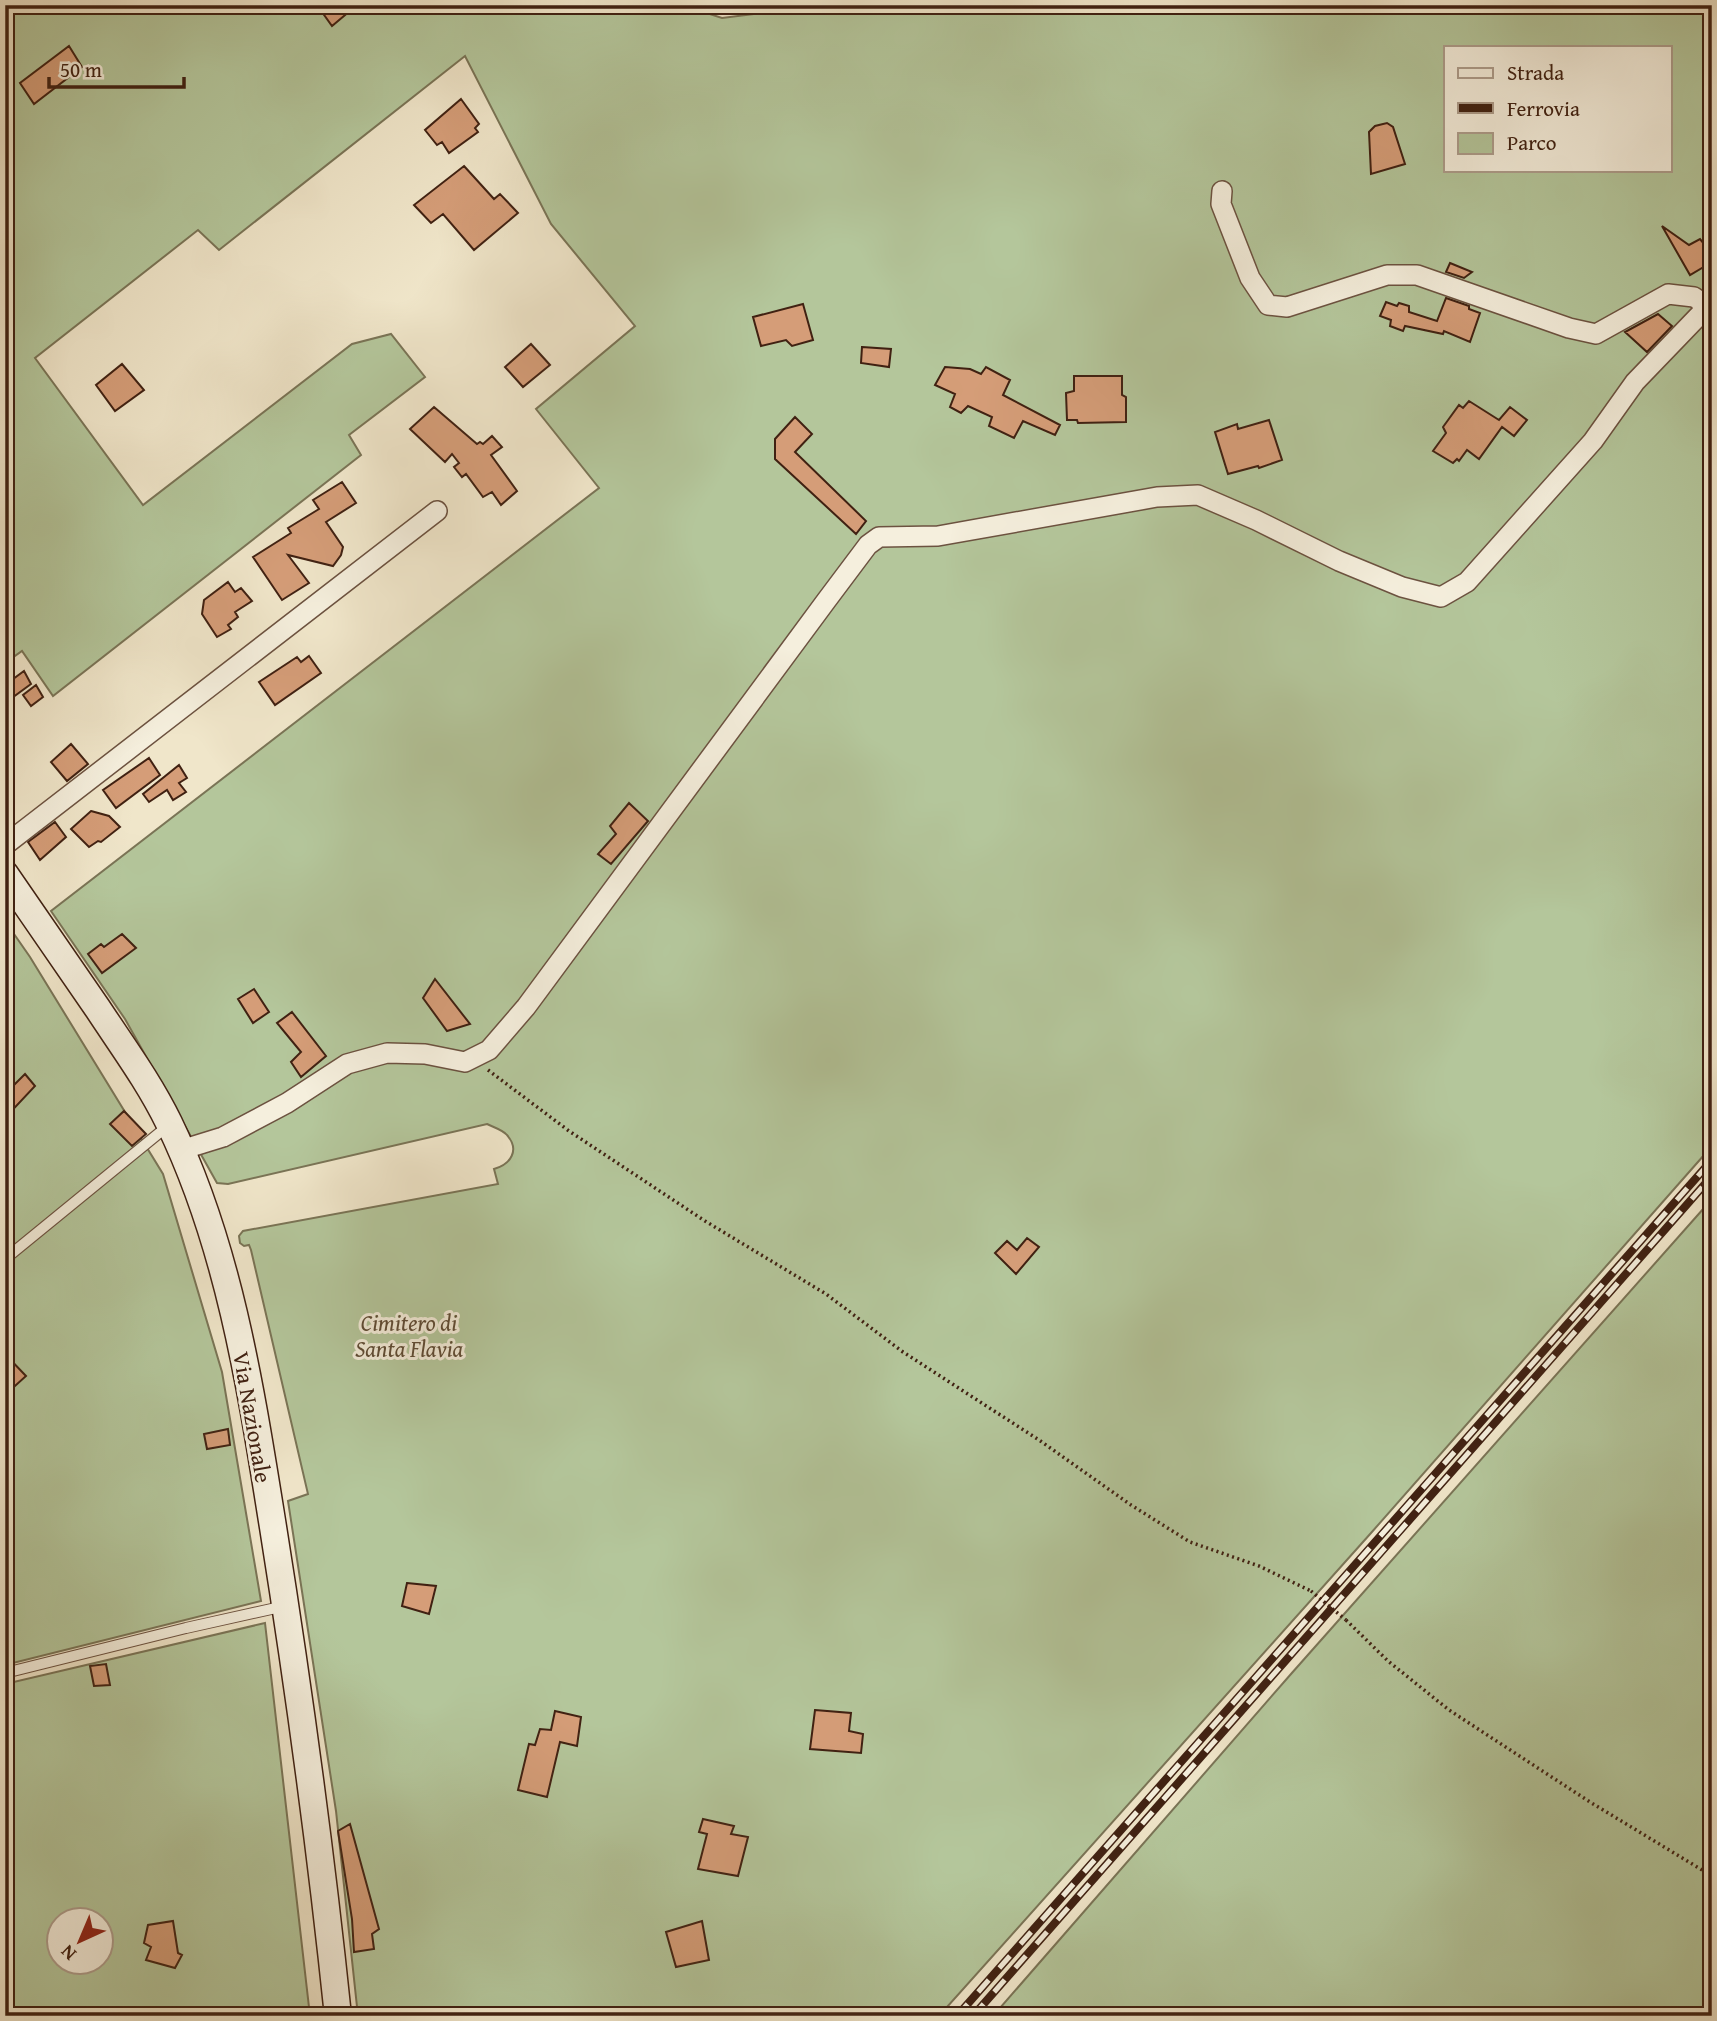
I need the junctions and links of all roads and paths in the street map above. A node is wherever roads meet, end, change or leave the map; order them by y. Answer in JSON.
{"nodes":[{"id":1,"x":1222,"y":191,"type":"dead end"},
{"id":2,"x":1709,"y":304,"type":"edge"},
{"id":3,"x":437,"y":511,"type":"dead end"},
{"id":4,"x":5,"y":845,"type":"edge"},
{"id":5,"x":5,"y":874,"type":"edge"},
{"id":6,"x":473,"y":1058,"type":"junction"},
{"id":7,"x":170,"y":1125,"type":"junction"},
{"id":8,"x":181,"y":1150,"type":"junction"},
{"id":9,"x":5,"y":1259,"type":"edge"},
{"id":10,"x":286,"y":1606,"type":"junction"},
{"id":11,"x":5,"y":1673,"type":"edge"},
{"id":12,"x":1712,"y":1876,"type":"edge"},
{"id":13,"x":338,"y":2016,"type":"edge"}],
"edges":[{"from":1,"to":2,"type":"street"},
{"from":2,"to":6,"type":"street"},
{"from":3,"to":4,"type":"street"},
{"from":5,"to":7,"type":"main road","name":"Via Nazionale"},
{"from":6,"to":8,"type":"street"},
{"from":6,"to":12,"type":"path","bridge":true},
{"from":7,"to":8,"type":"main road","name":"Via Nazionale"},
{"from":7,"to":9,"type":"lane"},
{"from":8,"to":10,"type":"main road","name":"Via Nazionale"},
{"from":10,"to":11,"type":"lane"},
{"from":10,"to":13,"type":"main road","name":"Via Nazionale"}]}
